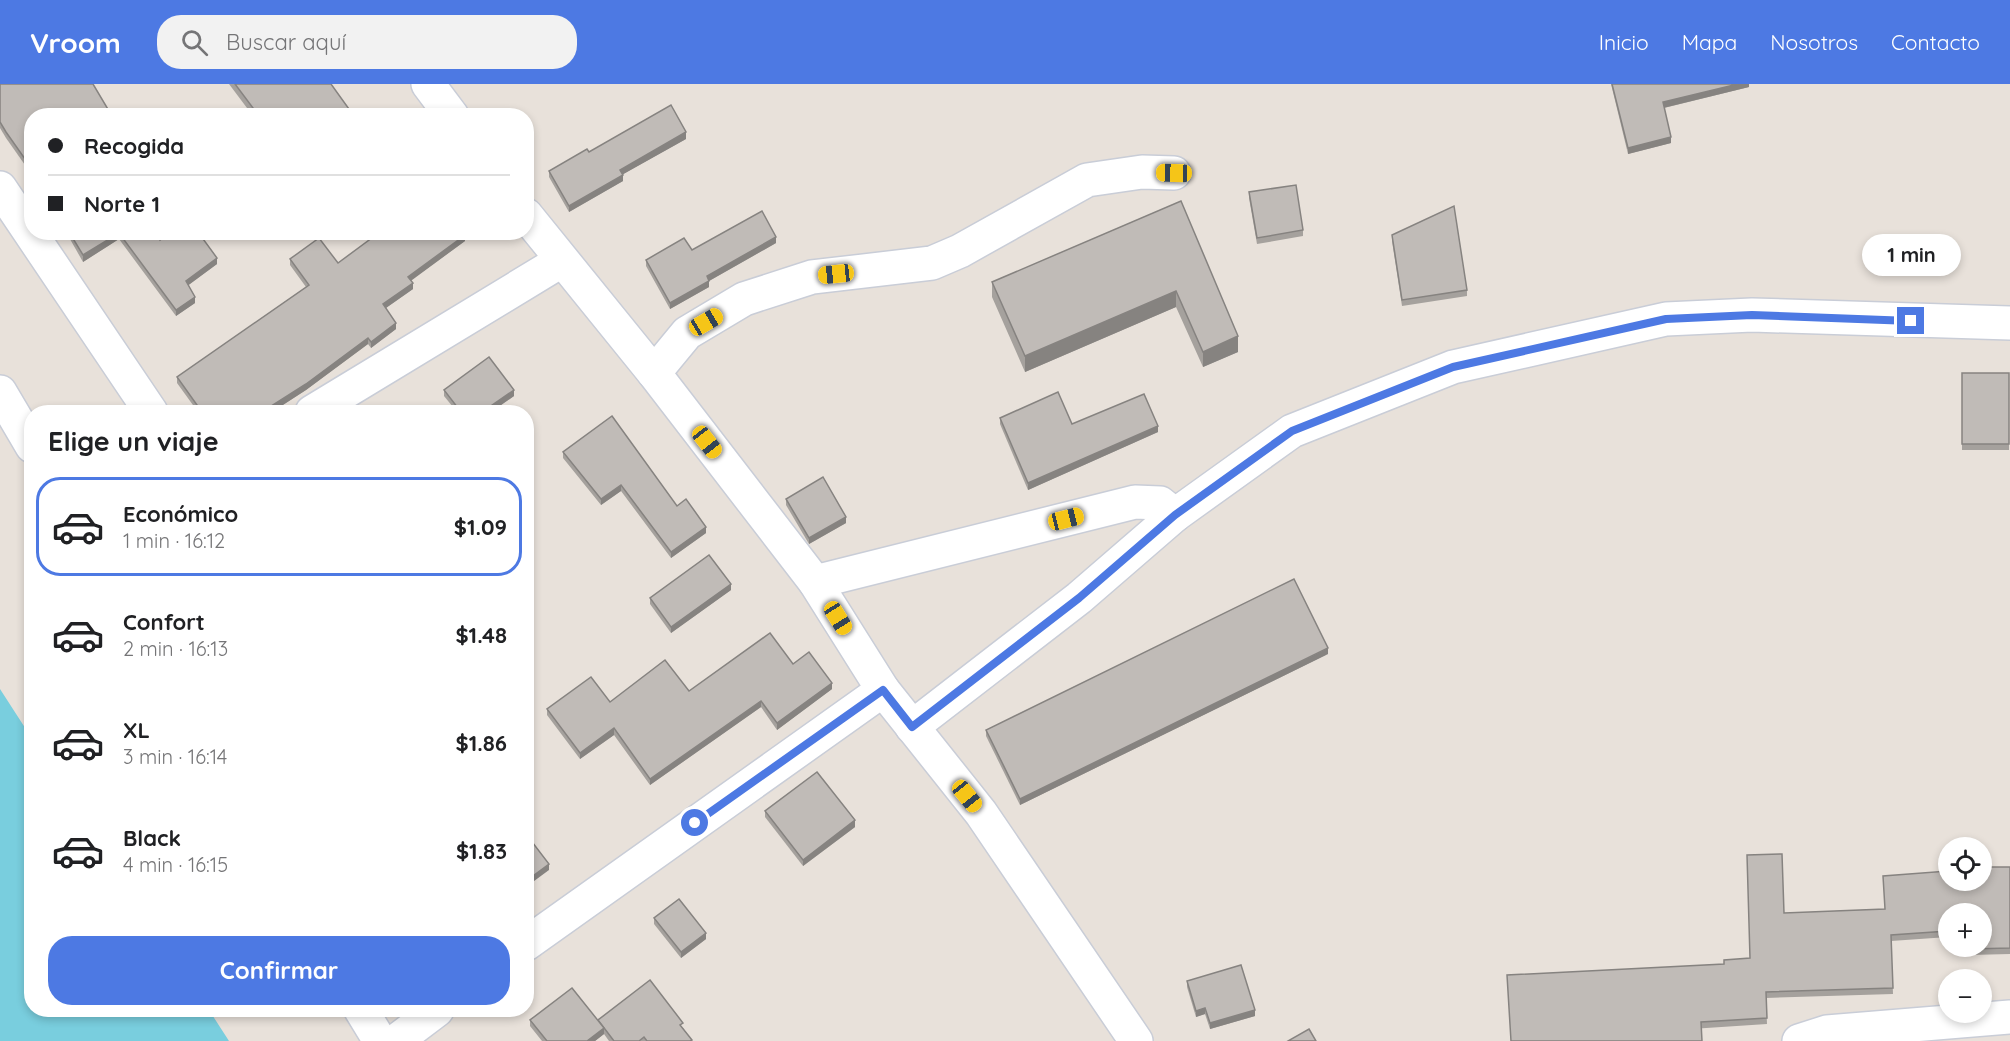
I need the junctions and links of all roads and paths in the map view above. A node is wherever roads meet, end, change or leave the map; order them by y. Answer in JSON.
{"nodes":[{"id":1,"x":428,"y":84,"type":"edge"},
{"id":2,"x":446,"y":108,"type":"edge"},
{"id":3,"x":1174,"y":173,"type":"dead end"},
{"id":4,"x":0,"y":188,"type":"edge"},
{"id":5,"x":24,"y":224,"type":"edge"},
{"id":6,"x":534,"y":226,"type":"edge"},
{"id":7,"x":35,"y":240,"type":"edge"},
{"id":8,"x":561,"y":261,"type":"junction"},
{"id":9,"x":2010,"y":323,"type":"edge"},
{"id":10,"x":654,"y":373,"type":"junction"},
{"id":11,"x":0,"y":392,"type":"edge"},
{"id":12,"x":146,"y":405,"type":"edge"},
{"id":13,"x":324,"y":405,"type":"edge"},
{"id":14,"x":24,"y":432,"type":"edge"},
{"id":15,"x":1175,"y":515,"type":"junction"},
{"id":16,"x":815,"y":582,"type":"junction"},
{"id":17,"x":883,"y":690,"type":"junction"},
{"id":18,"x":912,"y":727,"type":"junction"},
{"id":19,"x":534,"y":938,"type":"edge"},
{"id":20,"x":365,"y":1017,"type":"edge"},
{"id":21,"x":428,"y":1017,"type":"edge"},
{"id":22,"x":2010,"y":1017,"type":"edge"},
{"id":23,"x":380,"y":1041,"type":"edge"},
{"id":24,"x":396,"y":1041,"type":"edge"},
{"id":25,"x":1136,"y":1041,"type":"edge"},
{"id":26,"x":1799,"y":1041,"type":"edge"}],
"edges":[{"from":1,"to":2,"type":"street"},
{"from":3,"to":10,"type":"street"},
{"from":4,"to":5,"type":"street"},
{"from":6,"to":8,"type":"street"},
{"from":7,"to":12,"type":"street"},
{"from":8,"to":10,"type":"street"},
{"from":8,"to":13,"type":"street"},
{"from":9,"to":15,"type":"street"},
{"from":10,"to":16,"type":"street"},
{"from":11,"to":14,"type":"street"},
{"from":15,"to":16,"type":"street"},
{"from":15,"to":18,"type":"street"},
{"from":16,"to":17,"type":"street"},
{"from":17,"to":18,"type":"street"},
{"from":17,"to":19,"type":"street"},
{"from":18,"to":25,"type":"street"},
{"from":20,"to":23,"type":"street"},
{"from":21,"to":24,"type":"street"},
{"from":22,"to":26,"type":"street"}]}
